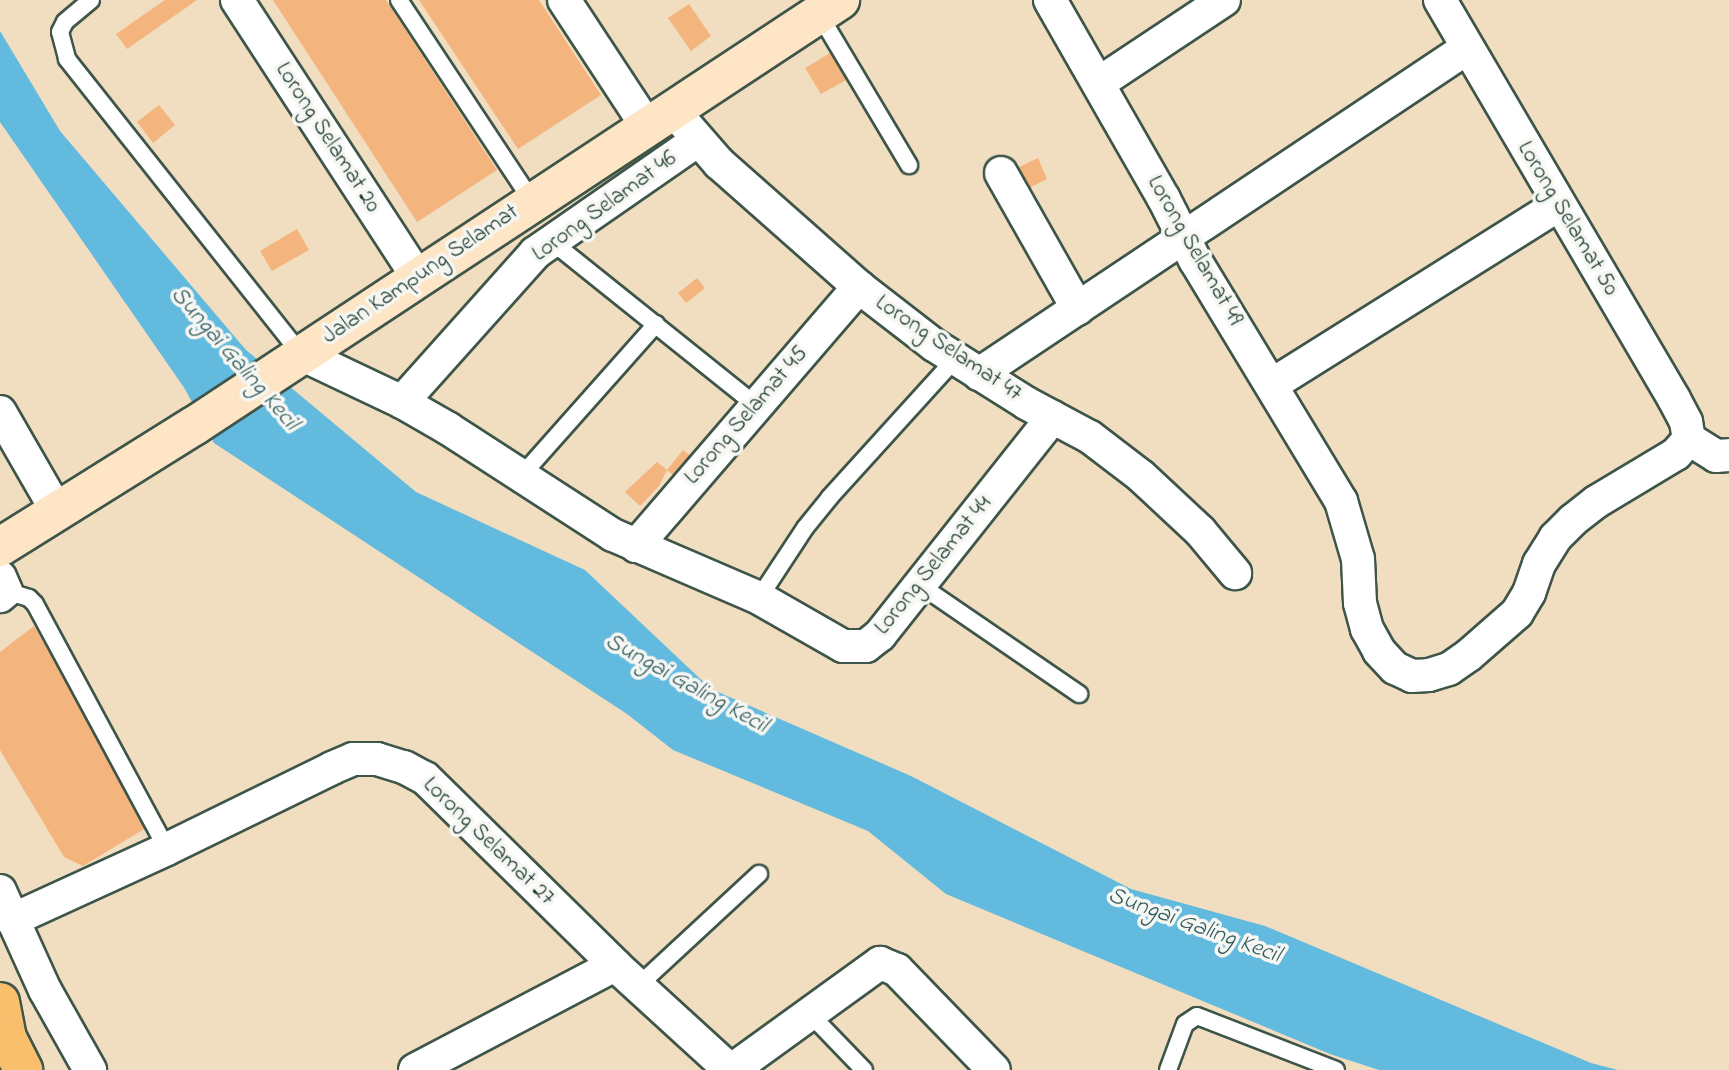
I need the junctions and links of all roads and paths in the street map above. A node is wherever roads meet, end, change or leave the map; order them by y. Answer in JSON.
{"nodes":[{"id":1,"x":92,"y":0,"type":"edge"},
{"id":2,"x":237,"y":0,"type":"edge"},
{"id":3,"x":399,"y":0,"type":"edge"},
{"id":4,"x":564,"y":0,"type":"edge"},
{"id":5,"x":1050,"y":0,"type":"edge"},
{"id":6,"x":1224,"y":0,"type":"edge"},
{"id":7,"x":1440,"y":0,"type":"edge"},
{"id":8,"x":830,"y":7,"type":"edge"},
{"id":9,"x":1467,"y":48,"type":"junction"},
{"id":10,"x":1099,"y":83,"type":"junction"},
{"id":11,"x":659,"y":117,"type":"junction"},
{"id":12,"x":698,"y":140,"type":"junction"},
{"id":13,"x":909,"y":165,"type":"dead end"},
{"id":14,"x":1001,"y":173,"type":"dead end"},
{"id":15,"x":532,"y":201,"type":"junction"},
{"id":16,"x":1558,"y":205,"type":"junction"},
{"id":17,"x":1184,"y":239,"type":"junction"},
{"id":18,"x":551,"y":241,"type":"junction"},
{"id":19,"x":417,"y":276,"type":"junction"},
{"id":20,"x":859,"y":287,"type":"junction"},
{"id":21,"x":1077,"y":309,"type":"junction"},
{"id":22,"x":656,"y":324,"type":"junction"},
{"id":23,"x":289,"y":363,"type":"junction"},
{"id":24,"x":967,"y":366,"type":"junction"},
{"id":25,"x":1273,"y":384,"type":"junction"},
{"id":26,"x":402,"y":402,"type":"junction"},
{"id":27,"x":756,"y":405,"type":"junction"},
{"id":28,"x":0,"y":412,"type":"edge"},
{"id":29,"x":1053,"y":417,"type":"junction"},
{"id":30,"x":1689,"y":439,"type":"junction"},
{"id":31,"x":1729,"y":455,"type":"edge"},
{"id":32,"x":522,"y":475,"type":"junction"},
{"id":33,"x":57,"y":511,"type":"junction"},
{"id":34,"x":636,"y":546,"type":"junction"},
{"id":35,"x":0,"y":547,"type":"edge"},
{"id":36,"x":1235,"y":573,"type":"dead end"},
{"id":37,"x":920,"y":584,"type":"junction"},
{"id":38,"x":2,"y":588,"type":"edge"},
{"id":39,"x":760,"y":598,"type":"junction"},
{"id":40,"x":1079,"y":694,"type":"dead end"},
{"id":41,"x":167,"y":849,"type":"junction"},
{"id":42,"x":759,"y":874,"type":"dead end"},
{"id":43,"x":6,"y":905,"type":"edge"},
{"id":44,"x":627,"y":976,"type":"junction"},
{"id":45,"x":809,"y":1013,"type":"junction"},
{"id":46,"x":90,"y":1070,"type":"edge"},
{"id":47,"x":415,"y":1070,"type":"edge"},
{"id":48,"x":731,"y":1070,"type":"edge"},
{"id":49,"x":864,"y":1070,"type":"edge"},
{"id":50,"x":994,"y":1070,"type":"edge"},
{"id":51,"x":1168,"y":1070,"type":"edge"},
{"id":52,"x":1336,"y":1070,"type":"edge"}],
"edges":[{"from":1,"to":23,"type":"lane"},
{"from":2,"to":19,"type":"street","name":"Lorong Selamat 20"},
{"from":3,"to":15,"type":"lane"},
{"from":4,"to":11,"type":"street","name":"Lorong Selamat 47"},
{"from":5,"to":10,"type":"street","name":"Lorong Selamat 49"},
{"from":6,"to":10,"type":"street"},
{"from":7,"to":9,"type":"street","name":"Lorong Selamat 50"},
{"from":8,"to":11,"type":"street","name":"Jalan Kampung Selamat"},
{"from":8,"to":13,"type":"lane"},
{"from":9,"to":16,"type":"street","name":"Lorong Selamat 50"},
{"from":9,"to":17,"type":"street"},
{"from":10,"to":17,"type":"street","name":"Lorong Selamat 49"},
{"from":11,"to":12,"type":"street","name":"Lorong Selamat 47"},
{"from":11,"to":15,"type":"street","name":"Jalan Kampung Selamat"},
{"from":12,"to":18,"type":"street","name":"Lorong Selamat 46"},
{"from":12,"to":20,"type":"street","name":"Lorong Selamat 47"},
{"from":14,"to":21,"type":"street"},
{"from":15,"to":19,"type":"street","name":"Jalan Kampung Selamat"},
{"from":16,"to":25,"type":"street"},
{"from":16,"to":30,"type":"street","name":"Lorong Selamat 50"},
{"from":17,"to":21,"type":"street"},
{"from":17,"to":25,"type":"street","name":"Lorong Selamat 49"},
{"from":18,"to":22,"type":"lane"},
{"from":18,"to":26,"type":"street","name":"Lorong Selamat 46"},
{"from":19,"to":23,"type":"street","name":"Jalan Kampung Selamat"},
{"from":20,"to":24,"type":"street","name":"Lorong Selamat 47"},
{"from":20,"to":27,"type":"street","name":"Lorong Selamat 45"},
{"from":21,"to":24,"type":"street"},
{"from":22,"to":27,"type":"lane"},
{"from":22,"to":32,"type":"lane"},
{"from":23,"to":26,"type":"street","name":"Lorong Selamat 44"},
{"from":23,"to":33,"type":"street","name":"Jalan Kampung Selamat"},
{"from":24,"to":29,"type":"street","name":"Lorong Selamat 47"},
{"from":24,"to":39,"type":"lane"},
{"from":25,"to":30,"type":"street","name":"Lorong Selamat 49"},
{"from":26,"to":32,"type":"street","name":"Lorong Selamat 44"},
{"from":27,"to":34,"type":"street","name":"Lorong Selamat 45"},
{"from":28,"to":33,"type":"street"},
{"from":29,"to":36,"type":"street","name":"Lorong Selamat 47"},
{"from":29,"to":37,"type":"street","name":"Lorong Selamat 44"},
{"from":30,"to":31,"type":"street"},
{"from":32,"to":34,"type":"street","name":"Lorong Selamat 44"},
{"from":33,"to":35,"type":"street","name":"Jalan Kampung Selamat"},
{"from":34,"to":39,"type":"street","name":"Lorong Selamat 44"},
{"from":37,"to":39,"type":"street","name":"Lorong Selamat 44"},
{"from":37,"to":40,"type":"lane"},
{"from":38,"to":41,"type":"lane"},
{"from":41,"to":43,"type":"street","name":"Lorong Selamat 27"},
{"from":41,"to":44,"type":"street","name":"Lorong Selamat 27"},
{"from":42,"to":44,"type":"lane"},
{"from":43,"to":46,"type":"street"},
{"from":44,"to":47,"type":"street"},
{"from":44,"to":48,"type":"street","name":"Lorong Selamat 27"},
{"from":45,"to":48,"type":"street"},
{"from":45,"to":49,"type":"lane"},
{"from":45,"to":50,"type":"street"},
{"from":51,"to":52,"type":"lane"}]}
